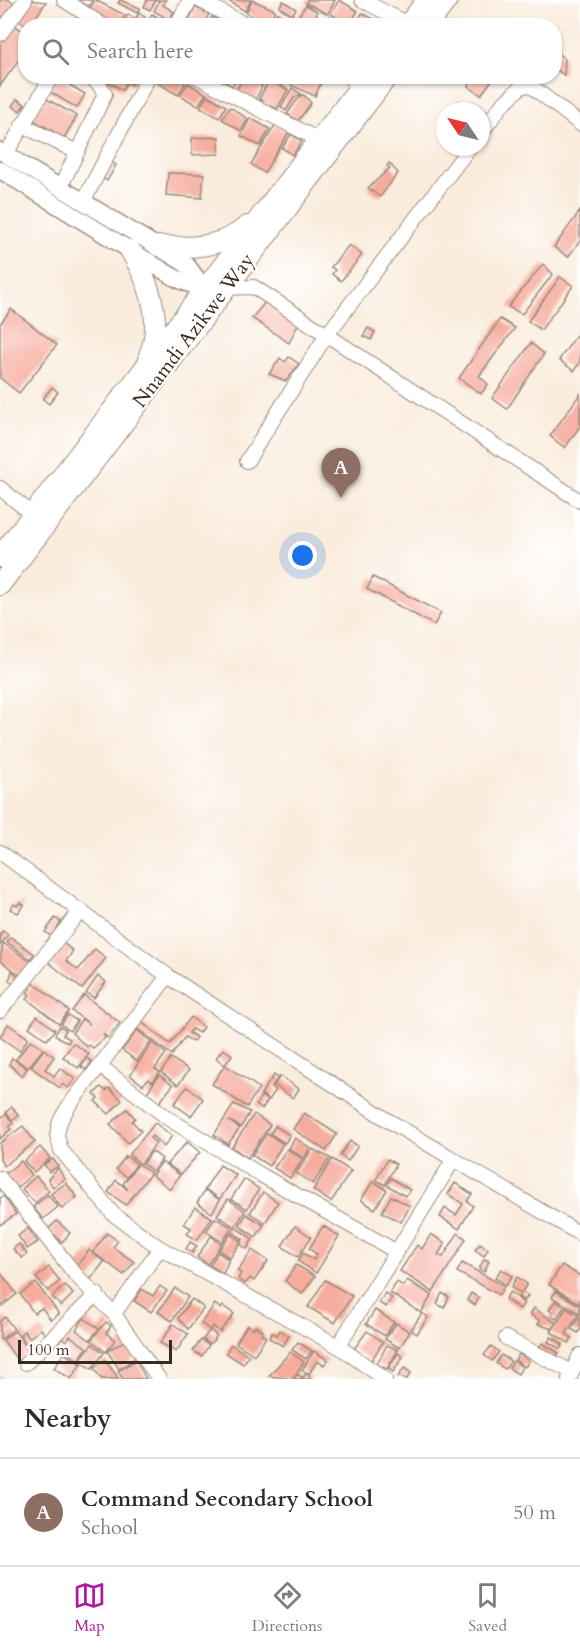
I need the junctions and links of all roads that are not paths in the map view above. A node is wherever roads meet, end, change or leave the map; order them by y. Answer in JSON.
{"nodes":[{"id":1,"x":25,"y":0,"type":"edge"},
{"id":2,"x":64,"y":0,"type":"edge"},
{"id":3,"x":190,"y":0,"type":"edge"},
{"id":4,"x":199,"y":0,"type":"edge"},
{"id":5,"x":362,"y":0,"type":"edge"},
{"id":6,"x":427,"y":0,"type":"edge"},
{"id":7,"x":447,"y":0,"type":"edge"},
{"id":8,"x":92,"y":18,"type":"edge"},
{"id":9,"x":180,"y":18,"type":"edge"},
{"id":10,"x":233,"y":18,"type":"edge"},
{"id":11,"x":399,"y":18,"type":"edge"},
{"id":12,"x":418,"y":18,"type":"edge"},
{"id":13,"x":423,"y":18,"type":"edge"},
{"id":14,"x":0,"y":34,"type":"edge"},
{"id":15,"x":47,"y":84,"type":"edge"},
{"id":16,"x":99,"y":84,"type":"edge"},
{"id":17,"x":145,"y":84,"type":"edge"},
{"id":18,"x":211,"y":84,"type":"edge"},
{"id":19,"x":356,"y":84,"type":"edge"},
{"id":20,"x":382,"y":84,"type":"edge"},
{"id":21,"x":490,"y":121,"type":"edge"},
{"id":22,"x":580,"y":124,"type":"edge"},
{"id":23,"x":22,"y":125,"type":"junction"},
{"id":24,"x":319,"y":140,"type":"junction"},
{"id":25,"x":77,"y":152,"type":"junction"},
{"id":26,"x":463,"y":156,"type":"edge"},
{"id":27,"x":2,"y":158,"type":"edge"},
{"id":28,"x":60,"y":188,"type":"junction"},
{"id":29,"x":83,"y":202,"type":"junction"},
{"id":30,"x":267,"y":208,"type":"junction"},
{"id":31,"x":158,"y":246,"type":"junction"},
{"id":32,"x":130,"y":250,"type":"junction"},
{"id":33,"x":249,"y":256,"type":"junction"},
{"id":34,"x":204,"y":288,"type":"junction"},
{"id":35,"x":225,"y":288,"type":"junction"},
{"id":36,"x":198,"y":323,"type":"junction"},
{"id":37,"x":326,"y":336,"type":"junction"},
{"id":38,"x":136,"y":378,"type":"junction"},
{"id":39,"x":247,"y":461,"type":"dead end"},
{"id":40,"x":0,"y":488,"type":"edge"},
{"id":41,"x":580,"y":501,"type":"edge"},
{"id":42,"x":32,"y":514,"type":"junction"},
{"id":43,"x":0,"y":557,"type":"edge"},
{"id":44,"x":0,"y":585,"type":"edge"},
{"id":45,"x":0,"y":852,"type":"edge"},
{"id":46,"x":81,"y":910,"type":"junction"},
{"id":47,"x":168,"y":976,"type":"junction"},
{"id":48,"x":0,"y":1011,"type":"edge"},
{"id":49,"x":100,"y":1066,"type":"junction"},
{"id":50,"x":454,"y":1159,"type":"junction"},
{"id":51,"x":0,"y":1178,"type":"edge"},
{"id":52,"x":580,"y":1234,"type":"edge"},
{"id":53,"x":160,"y":1248,"type":"junction"},
{"id":54,"x":397,"y":1252,"type":"junction"},
{"id":55,"x":97,"y":1294,"type":"junction"},
{"id":56,"x":114,"y":1314,"type":"junction"},
{"id":57,"x":507,"y":1338,"type":"dead end"},
{"id":58,"x":338,"y":1346,"type":"junction"},
{"id":59,"x":580,"y":1357,"type":"edge"},
{"id":60,"x":26,"y":1363,"type":"dead end"},
{"id":61,"x":570,"y":1376,"type":"edge"},
{"id":62,"x":159,"y":1379,"type":"edge"},
{"id":63,"x":386,"y":1379,"type":"edge"}],
"edges":[{"from":1,"to":14,"type":"street"},
{"from":2,"to":8,"type":"street"},
{"from":3,"to":9,"type":"street"},
{"from":4,"to":10,"type":"street"},
{"from":5,"to":11,"type":"street"},
{"from":6,"to":12,"type":"highway"},
{"from":7,"to":13,"type":"highway"},
{"from":15,"to":23,"type":"street"},
{"from":16,"to":25,"type":"street"},
{"from":17,"to":29,"type":"street"},
{"from":18,"to":24,"type":"street"},
{"from":19,"to":24,"type":"highway","name":"Nnamdi Azikwe Way"},
{"from":20,"to":33,"type":"highway","name":"Nnamdi Azikwe Way"},
{"from":21,"to":22,"type":"street"},
{"from":23,"to":25,"type":"street"},
{"from":23,"to":27,"type":"street"},
{"from":24,"to":30,"type":"highway","name":"Nnamdi Azikwe Way"},
{"from":25,"to":28,"type":"street"},
{"from":26,"to":37,"type":"street"},
{"from":27,"to":28,"type":"main road"},
{"from":27,"to":32,"type":"main road"},
{"from":28,"to":29,"type":"main road"},
{"from":29,"to":31,"type":"main road"},
{"from":30,"to":31,"type":"highway"},
{"from":30,"to":34,"type":"highway","name":"Nnamdi Azikwe Way"},
{"from":31,"to":34,"type":"main road"},
{"from":32,"to":34,"type":"main road"},
{"from":32,"to":38,"type":"highway"},
{"from":33,"to":34,"type":"main road"},
{"from":33,"to":35,"type":"highway","name":"Nnamdi Azikwe Way"},
{"from":34,"to":36,"type":"main road"},
{"from":34,"to":38,"type":"highway","name":"Nnamdi Azikwe Way"},
{"from":35,"to":36,"type":"highway","name":"Nnamdi Azikwe Way"},
{"from":35,"to":37,"type":"street"},
{"from":36,"to":44,"type":"highway","name":"Nnamdi Azikwe Way"},
{"from":37,"to":39,"type":"street"},
{"from":37,"to":41,"type":"street"},
{"from":38,"to":42,"type":"highway","name":"Nnamdi Azikwe Way"},
{"from":40,"to":42,"type":"street"},
{"from":42,"to":43,"type":"highway","name":"Nnamdi Azikwe Way"},
{"from":45,"to":46,"type":"street"},
{"from":46,"to":47,"type":"street"},
{"from":46,"to":48,"type":"street"},
{"from":47,"to":49,"type":"street"},
{"from":47,"to":50,"type":"street"},
{"from":49,"to":53,"type":"street"},
{"from":49,"to":54,"type":"street"},
{"from":50,"to":52,"type":"street"},
{"from":50,"to":54,"type":"street"},
{"from":51,"to":55,"type":"street"},
{"from":53,"to":56,"type":"street"},
{"from":53,"to":58,"type":"street"},
{"from":54,"to":58,"type":"street"},
{"from":55,"to":56,"type":"street"},
{"from":55,"to":60,"type":"street"},
{"from":56,"to":62,"type":"street"},
{"from":57,"to":61,"type":"street"},
{"from":58,"to":63,"type":"street"},
{"from":59,"to":61,"type":"street"}]}
